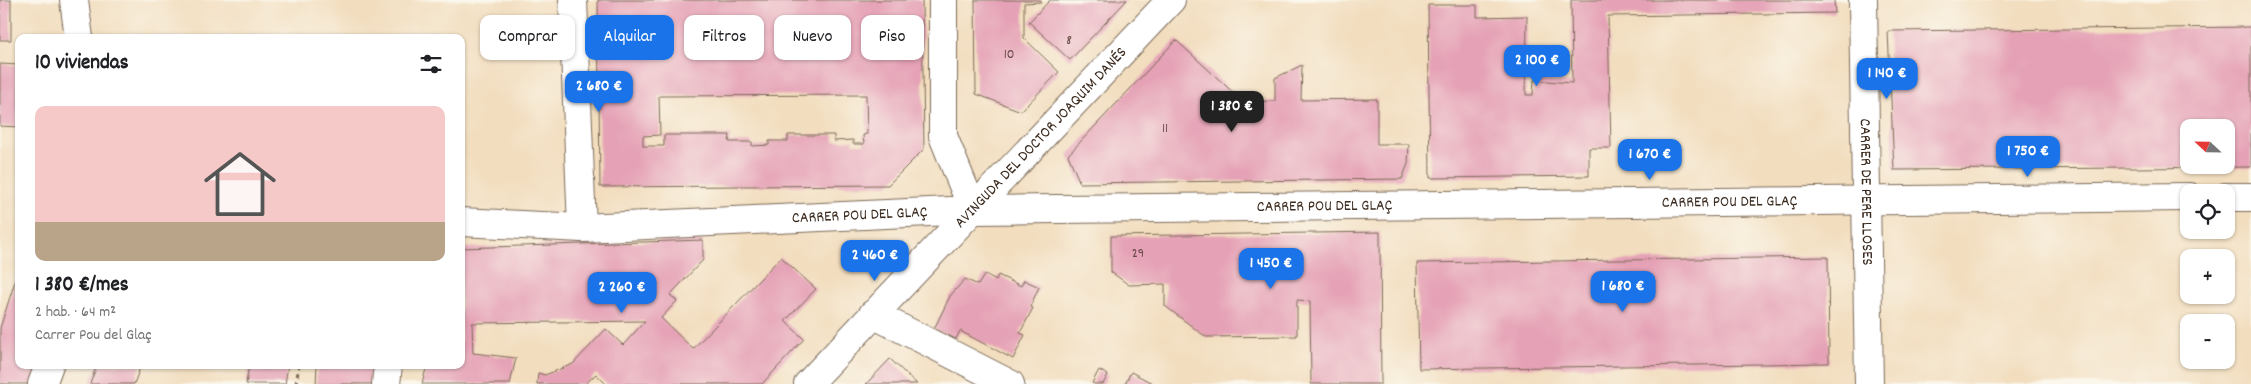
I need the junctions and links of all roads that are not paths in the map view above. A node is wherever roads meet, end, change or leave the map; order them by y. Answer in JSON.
{"nodes":[{"id":1,"x":74,"y":0,"type":"edge"},
{"id":2,"x":573,"y":0,"type":"edge"},
{"id":3,"x":943,"y":0,"type":"edge"},
{"id":4,"x":1171,"y":0,"type":"edge"},
{"id":5,"x":1864,"y":0,"type":"edge"},
{"id":6,"x":78,"y":34,"type":"edge"},
{"id":7,"x":2251,"y":196,"type":"edge"},
{"id":8,"x":2180,"y":197,"type":"edge"},
{"id":9,"x":2235,"y":197,"type":"edge"},
{"id":10,"x":1867,"y":200,"type":"junction"},
{"id":11,"x":974,"y":210,"type":"junction"},
{"id":12,"x":465,"y":222,"type":"edge"},
{"id":13,"x":582,"y":228,"type":"junction"},
{"id":14,"x":873,"y":314,"type":"junction"},
{"id":15,"x":48,"y":369,"type":"edge"},
{"id":16,"x":388,"y":369,"type":"edge"},
{"id":17,"x":42,"y":384,"type":"edge"},
{"id":18,"x":386,"y":384,"type":"edge"},
{"id":19,"x":808,"y":384,"type":"edge"},
{"id":20,"x":1010,"y":384,"type":"edge"},
{"id":21,"x":1869,"y":384,"type":"edge"}],
"edges":[{"from":1,"to":6,"type":"street"},
{"from":2,"to":13,"type":"street"},
{"from":3,"to":11,"type":"street"},
{"from":4,"to":11,"type":"street","name":"AVINGUDA DEL DOCTOR JOAQUIM DANÉS"},
{"from":5,"to":10,"type":"street","name":"CARRER DE PERE LLOSES"},
{"from":7,"to":9,"type":"street"},
{"from":8,"to":10,"type":"street","name":"CARRER POU DEL GLAÇ"},
{"from":10,"to":11,"type":"street","name":"CARRER POU DEL GLAÇ"},
{"from":10,"to":21,"type":"street","name":"CARRER DE PERE LLOSES"},
{"from":11,"to":13,"type":"street","name":"CARRER POU DEL GLAÇ"},
{"from":11,"to":14,"type":"street","name":"AVINGUDA DEL DOCTOR JOAQUIM DANÉS"},
{"from":12,"to":13,"type":"street","name":"CARRER POU DEL GLAÇ"},
{"from":14,"to":19,"type":"street","name":"AVINGUDA DEL DOCTOR JOAQUIM DANÉS"},
{"from":14,"to":20,"type":"street"},
{"from":15,"to":17,"type":"street"},
{"from":16,"to":18,"type":"street"}]}
